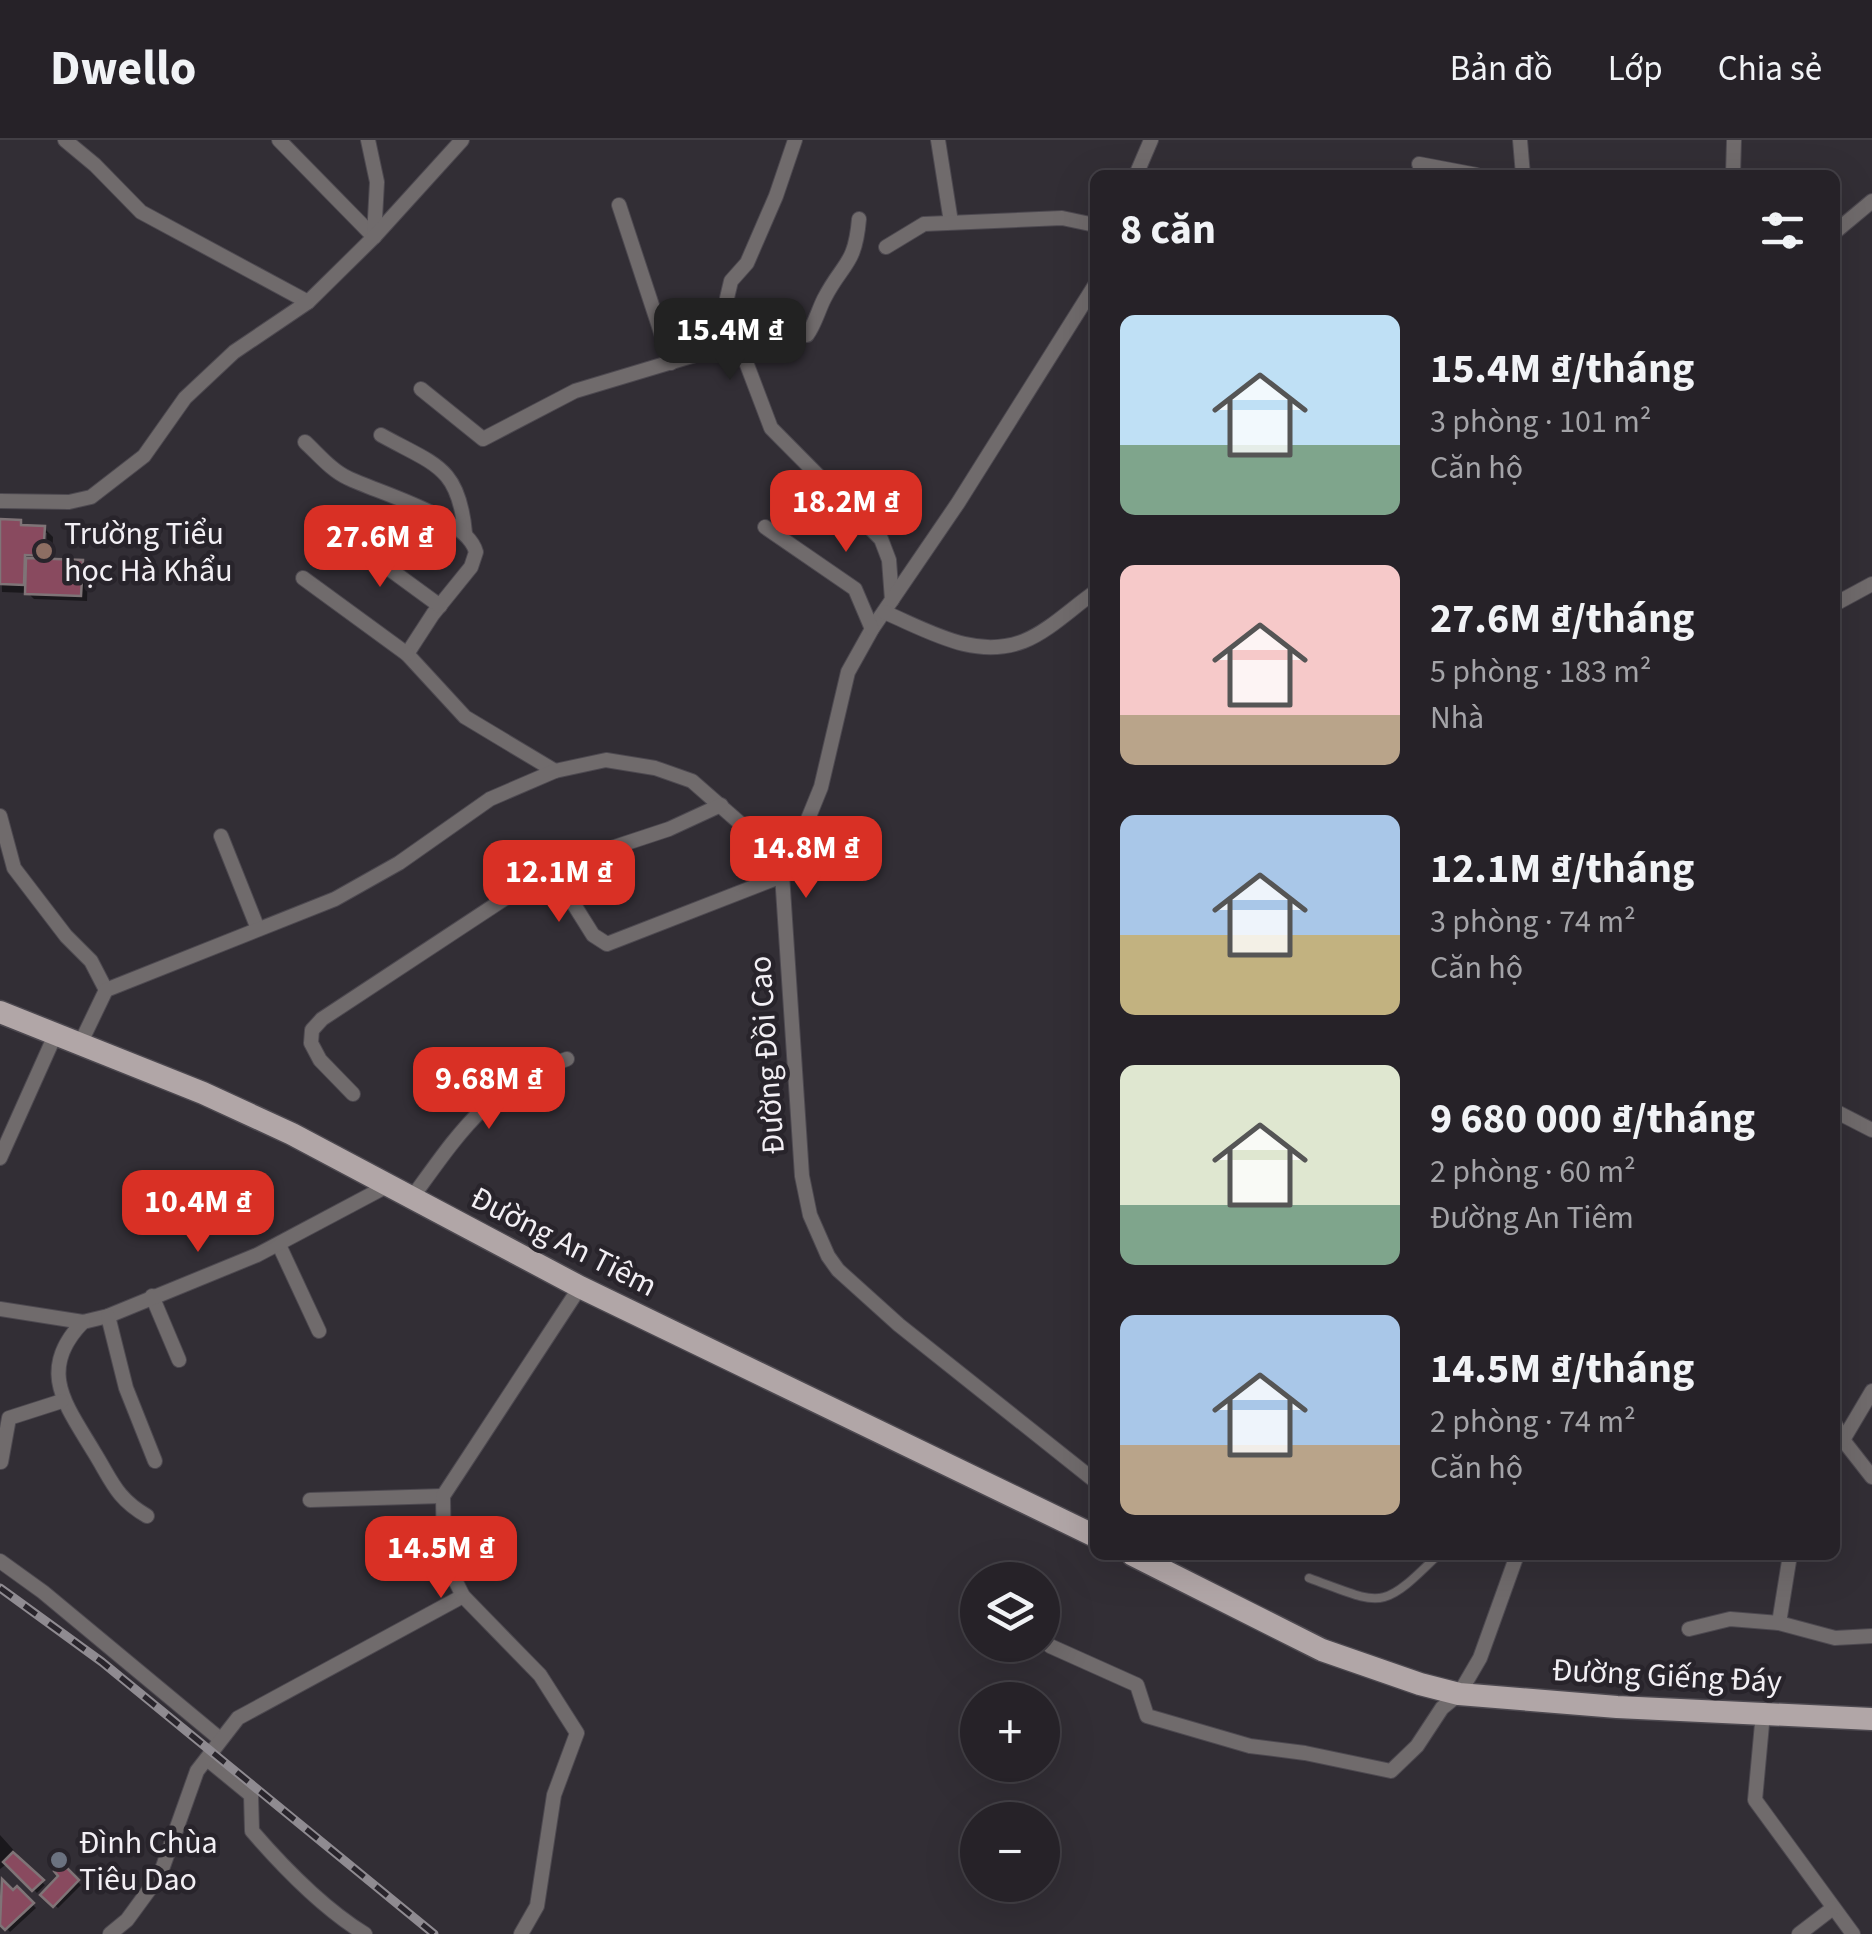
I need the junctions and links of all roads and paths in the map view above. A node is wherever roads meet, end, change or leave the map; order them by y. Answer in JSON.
{"nodes":[{"id":1,"x":65,"y":140,"type":"edge"},
{"id":2,"x":280,"y":140,"type":"edge"},
{"id":3,"x":368,"y":140,"type":"edge"},
{"id":4,"x":462,"y":140,"type":"edge"},
{"id":5,"x":796,"y":140,"type":"edge"},
{"id":6,"x":938,"y":140,"type":"edge"},
{"id":7,"x":1151,"y":140,"type":"edge"},
{"id":8,"x":1520,"y":140,"type":"edge"},
{"id":9,"x":1734,"y":140,"type":"edge"},
{"id":10,"x":1419,"y":164,"type":"dead end"},
{"id":11,"x":1138,"y":170,"type":"edge"},
{"id":12,"x":1451,"y":170,"type":"edge"},
{"id":13,"x":1523,"y":170,"type":"edge"},
{"id":14,"x":1733,"y":170,"type":"edge"},
{"id":15,"x":1872,"y":201,"type":"edge"},
{"id":16,"x":619,"y":205,"type":"dead end"},
{"id":17,"x":858,"y":219,"type":"dead end"},
{"id":18,"x":951,"y":222,"type":"junction"},
{"id":19,"x":1090,"y":224,"type":"edge"},
{"id":20,"x":1840,"y":228,"type":"edge"},
{"id":21,"x":374,"y":238,"type":"junction"},
{"id":22,"x":886,"y":247,"type":"dead end"},
{"id":23,"x":1090,"y":292,"type":"edge"},
{"id":24,"x":308,"y":302,"type":"junction"},
{"id":25,"x":738,"y":344,"type":"junction"},
{"id":26,"x":671,"y":363,"type":"junction"},
{"id":27,"x":421,"y":389,"type":"dead end"},
{"id":28,"x":381,"y":436,"type":"dead end"},
{"id":29,"x":305,"y":442,"type":"dead end"},
{"id":30,"x":0,"y":500,"type":"edge"},
{"id":31,"x":765,"y":527,"type":"dead end"},
{"id":32,"x":466,"y":533,"type":"junction"},
{"id":33,"x":347,"y":538,"type":"dead end"},
{"id":34,"x":303,"y":578,"type":"dead end"},
{"id":35,"x":1872,"y":584,"type":"edge"},
{"id":36,"x":1090,"y":595,"type":"edge"},
{"id":37,"x":1840,"y":601,"type":"edge"},
{"id":38,"x":440,"y":606,"type":"junction"},
{"id":39,"x":888,"y":606,"type":"junction"},
{"id":40,"x":872,"y":629,"type":"junction"},
{"id":41,"x":407,"y":654,"type":"junction"},
{"id":42,"x":555,"y":771,"type":"junction"},
{"id":43,"x":721,"y":805,"type":"junction"},
{"id":44,"x":0,"y":816,"type":"edge"},
{"id":45,"x":221,"y":836,"type":"dead end"},
{"id":46,"x":781,"y":859,"type":"junction"},
{"id":47,"x":551,"y":868,"type":"junction"},
{"id":48,"x":782,"y":876,"type":"junction"},
{"id":49,"x":258,"y":928,"type":"junction"},
{"id":50,"x":106,"y":990,"type":"junction"},
{"id":51,"x":0,"y":1012,"type":"edge"},
{"id":52,"x":56,"y":1033,"type":"junction"},
{"id":53,"x":82,"y":1042,"type":"junction"},
{"id":54,"x":566,"y":1059,"type":"dead end"},
{"id":55,"x":354,"y":1094,"type":"dead end"},
{"id":56,"x":1840,"y":1114,"type":"edge"},
{"id":57,"x":1872,"y":1130,"type":"edge"},
{"id":58,"x":0,"y":1158,"type":"edge"},
{"id":59,"x":387,"y":1186,"type":"junction"},
{"id":60,"x":411,"y":1199,"type":"junction"},
{"id":61,"x":279,"y":1245,"type":"junction"},
{"id":62,"x":580,"y":1287,"type":"junction"},
{"id":63,"x":152,"y":1296,"type":"junction"},
{"id":64,"x":0,"y":1309,"type":"edge"},
{"id":65,"x":108,"y":1316,"type":"junction"},
{"id":66,"x":83,"y":1322,"type":"junction"},
{"id":67,"x":319,"y":1331,"type":"dead end"},
{"id":68,"x":180,"y":1360,"type":"dead end"},
{"id":69,"x":1872,"y":1391,"type":"edge"},
{"id":70,"x":62,"y":1401,"type":"junction"},
{"id":71,"x":1840,"y":1434,"type":"edge"},
{"id":72,"x":1843,"y":1440,"type":"junction"},
{"id":73,"x":155,"y":1461,"type":"dead end"},
{"id":74,"x":1,"y":1462,"type":"edge"},
{"id":75,"x":1090,"y":1477,"type":"edge"},
{"id":76,"x":1872,"y":1477,"type":"edge"},
{"id":77,"x":442,"y":1496,"type":"junction"},
{"id":78,"x":310,"y":1500,"type":"dead end"},
{"id":79,"x":147,"y":1516,"type":"dead end"},
{"id":80,"x":1090,"y":1534,"type":"edge"},
{"id":81,"x":0,"y":1560,"type":"edge"},
{"id":82,"x":1143,"y":1560,"type":"edge"},
{"id":83,"x":1433,"y":1560,"type":"edge"},
{"id":84,"x":1515,"y":1560,"type":"edge"},
{"id":85,"x":1788,"y":1560,"type":"edge"},
{"id":86,"x":1309,"y":1578,"type":"dead end"},
{"id":87,"x":463,"y":1596,"type":"junction"},
{"id":88,"x":1779,"y":1623,"type":"junction"},
{"id":89,"x":1689,"y":1629,"type":"dead end"},
{"id":90,"x":1872,"y":1636,"type":"edge"},
{"id":91,"x":1060,"y":1651,"type":"edge"},
{"id":92,"x":1460,"y":1694,"type":"junction"},
{"id":93,"x":1763,"y":1712,"type":"junction"},
{"id":94,"x":1872,"y":1719,"type":"edge"},
{"id":95,"x":220,"y":1738,"type":"junction"},
{"id":96,"x":207,"y":1759,"type":"junction"},
{"id":97,"x":1833,"y":1908,"type":"junction"},
{"id":98,"x":110,"y":1934,"type":"edge"},
{"id":99,"x":365,"y":1934,"type":"edge"},
{"id":100,"x":521,"y":1934,"type":"edge"},
{"id":101,"x":1800,"y":1934,"type":"edge"},
{"id":102,"x":1854,"y":1934,"type":"edge"}],
"edges":[{"from":1,"to":24,"type":"street"},
{"from":2,"to":21,"type":"street"},
{"from":3,"to":21,"type":"street"},
{"from":4,"to":21,"type":"street"},
{"from":5,"to":25,"type":"street"},
{"from":6,"to":18,"type":"street"},
{"from":7,"to":11,"type":"street"},
{"from":8,"to":13,"type":"street"},
{"from":9,"to":14,"type":"street"},
{"from":10,"to":12,"type":"street"},
{"from":15,"to":20,"type":"street"},
{"from":16,"to":26,"type":"street"},
{"from":17,"to":25,"type":"street"},
{"from":18,"to":19,"type":"street"},
{"from":18,"to":22,"type":"street"},
{"from":21,"to":24,"type":"street"},
{"from":23,"to":39,"type":"street"},
{"from":24,"to":30,"type":"street"},
{"from":25,"to":26,"type":"street"},
{"from":25,"to":39,"type":"street"},
{"from":26,"to":27,"type":"street"},
{"from":28,"to":32,"type":"street"},
{"from":29,"to":32,"type":"street"},
{"from":31,"to":40,"type":"street"},
{"from":32,"to":38,"type":"street"},
{"from":33,"to":38,"type":"street"},
{"from":34,"to":41,"type":"street"},
{"from":35,"to":37,"type":"street"},
{"from":36,"to":39,"type":"street"},
{"from":38,"to":41,"type":"street"},
{"from":39,"to":40,"type":"street"},
{"from":40,"to":46,"type":"street"},
{"from":41,"to":42,"type":"street"},
{"from":42,"to":43,"type":"street"},
{"from":42,"to":49,"type":"street"},
{"from":43,"to":46,"type":"street"},
{"from":43,"to":47,"type":"street"},
{"from":44,"to":50,"type":"street"},
{"from":45,"to":49,"type":"street"},
{"from":46,"to":48,"type":"street","name":"Đường Đồi Cao"},
{"from":47,"to":48,"type":"street"},
{"from":47,"to":55,"type":"street"},
{"from":48,"to":75,"type":"street","name":"Đường Đồi Cao"},
{"from":49,"to":50,"type":"street"},
{"from":50,"to":53,"type":"street"},
{"from":51,"to":52,"type":"main road","name":"Đường An Tiêm"},
{"from":52,"to":53,"type":"main road","name":"Đường An Tiêm"},
{"from":52,"to":58,"type":"street"},
{"from":53,"to":59,"type":"main road","name":"Đường An Tiêm"},
{"from":54,"to":60,"type":"street"},
{"from":56,"to":57,"type":"street"},
{"from":59,"to":60,"type":"main road","name":"Đường An Tiêm"},
{"from":59,"to":61,"type":"street"},
{"from":60,"to":62,"type":"main road","name":"Đường An Tiêm"},
{"from":61,"to":63,"type":"street"},
{"from":61,"to":67,"type":"street"},
{"from":62,"to":77,"type":"street"},
{"from":62,"to":80,"type":"main road","name":"Đường An Tiêm"},
{"from":63,"to":65,"type":"street"},
{"from":63,"to":68,"type":"street"},
{"from":64,"to":66,"type":"street"},
{"from":65,"to":66,"type":"street"},
{"from":65,"to":73,"type":"street"},
{"from":66,"to":70,"type":"street"},
{"from":69,"to":72,"type":"street"},
{"from":70,"to":74,"type":"street"},
{"from":70,"to":79,"type":"street"},
{"from":71,"to":72,"type":"street"},
{"from":72,"to":76,"type":"street"},
{"from":77,"to":78,"type":"street"},
{"from":77,"to":87,"type":"street"},
{"from":81,"to":95,"type":"street"},
{"from":82,"to":92,"type":"main road"},
{"from":83,"to":86,"type":"lane"},
{"from":84,"to":92,"type":"street"},
{"from":85,"to":88,"type":"street"},
{"from":87,"to":95,"type":"street"},
{"from":87,"to":100,"type":"street"},
{"from":88,"to":89,"type":"street"},
{"from":88,"to":90,"type":"street"},
{"from":91,"to":92,"type":"street"},
{"from":92,"to":93,"type":"main road","name":"Đường Giếng Đáy"},
{"from":93,"to":94,"type":"main road","name":"Đường Giếng Đáy"},
{"from":93,"to":97,"type":"street"},
{"from":95,"to":96,"type":"street"},
{"from":96,"to":98,"type":"street"},
{"from":96,"to":99,"type":"street"},
{"from":97,"to":101,"type":"street"},
{"from":97,"to":102,"type":"street"}]}
